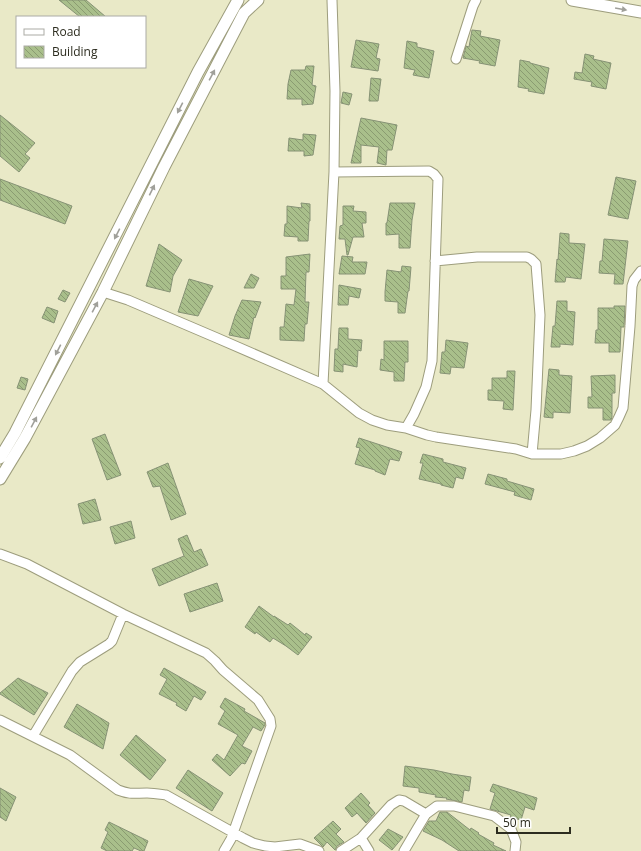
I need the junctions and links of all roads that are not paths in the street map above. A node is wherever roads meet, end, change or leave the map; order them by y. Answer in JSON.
{"nodes":[{"id":1,"x":238,"y":0,"type":"edge"},
{"id":2,"x":258,"y":0,"type":"edge"},
{"id":3,"x":332,"y":0,"type":"edge"},
{"id":4,"x":476,"y":0,"type":"edge"},
{"id":5,"x":572,"y":0,"type":"edge"},
{"id":6,"x":641,"y":12,"type":"edge"},
{"id":7,"x":456,"y":59,"type":"dead end"},
{"id":8,"x":153,"y":161,"type":"junction"},
{"id":9,"x":164,"y":167,"type":"junction"},
{"id":10,"x":334,"y":172,"type":"junction"},
{"id":11,"x":435,"y":261,"type":"junction"},
{"id":12,"x":641,"y":271,"type":"edge"},
{"id":13,"x":103,"y":292,"type":"junction"},
{"id":14,"x":323,"y":384,"type":"junction"},
{"id":15,"x":406,"y":428,"type":"junction"},
{"id":16,"x":20,"y":436,"type":"junction"},
{"id":17,"x":532,"y":454,"type":"junction"},
{"id":18,"x":0,"y":458,"type":"edge"},
{"id":19,"x":0,"y":479,"type":"edge"},
{"id":20,"x":0,"y":554,"type":"edge"},
{"id":21,"x":123,"y":614,"type":"junction"},
{"id":22,"x":0,"y":720,"type":"edge"},
{"id":23,"x":33,"y":736,"type":"junction"},
{"id":24,"x":426,"y":814,"type":"junction"},
{"id":25,"x":234,"y":833,"type":"junction"},
{"id":26,"x":361,"y":838,"type":"junction"},
{"id":27,"x":224,"y":851,"type":"edge"},
{"id":28,"x":319,"y":851,"type":"edge"},
{"id":29,"x":341,"y":851,"type":"edge"},
{"id":30,"x":370,"y":851,"type":"edge"},
{"id":31,"x":404,"y":851,"type":"edge"},
{"id":32,"x":515,"y":851,"type":"edge"}],
"edges":[{"from":1,"to":8,"type":"street","one_way":true},
{"from":9,"to":2,"type":"street","one_way":true},
{"from":3,"to":10,"type":"street"},
{"from":4,"to":7,"type":"street"},
{"from":5,"to":6,"type":"street","one_way":true},
{"from":8,"to":9,"type":"street"},
{"from":8,"to":16,"type":"street","one_way":true},
{"from":13,"to":9,"type":"street","one_way":true},
{"from":10,"to":11,"type":"street"},
{"from":10,"to":14,"type":"street"},
{"from":11,"to":15,"type":"street"},
{"from":11,"to":17,"type":"street"},
{"from":12,"to":17,"type":"street"},
{"from":13,"to":14,"type":"street"},
{"from":16,"to":13,"type":"street","one_way":true},
{"from":14,"to":15,"type":"street"},
{"from":15,"to":17,"type":"street"},
{"from":16,"to":18,"type":"street"},
{"from":16,"to":19,"type":"street"},
{"from":20,"to":21,"type":"street"},
{"from":21,"to":23,"type":"street"},
{"from":21,"to":25,"type":"street"},
{"from":22,"to":23,"type":"street"},
{"from":23,"to":25,"type":"street"},
{"from":24,"to":26,"type":"street"},
{"from":24,"to":31,"type":"street"},
{"from":24,"to":32,"type":"street"},
{"from":25,"to":27,"type":"street"},
{"from":25,"to":28,"type":"street"},
{"from":26,"to":29,"type":"street"},
{"from":26,"to":30,"type":"street"}]}
